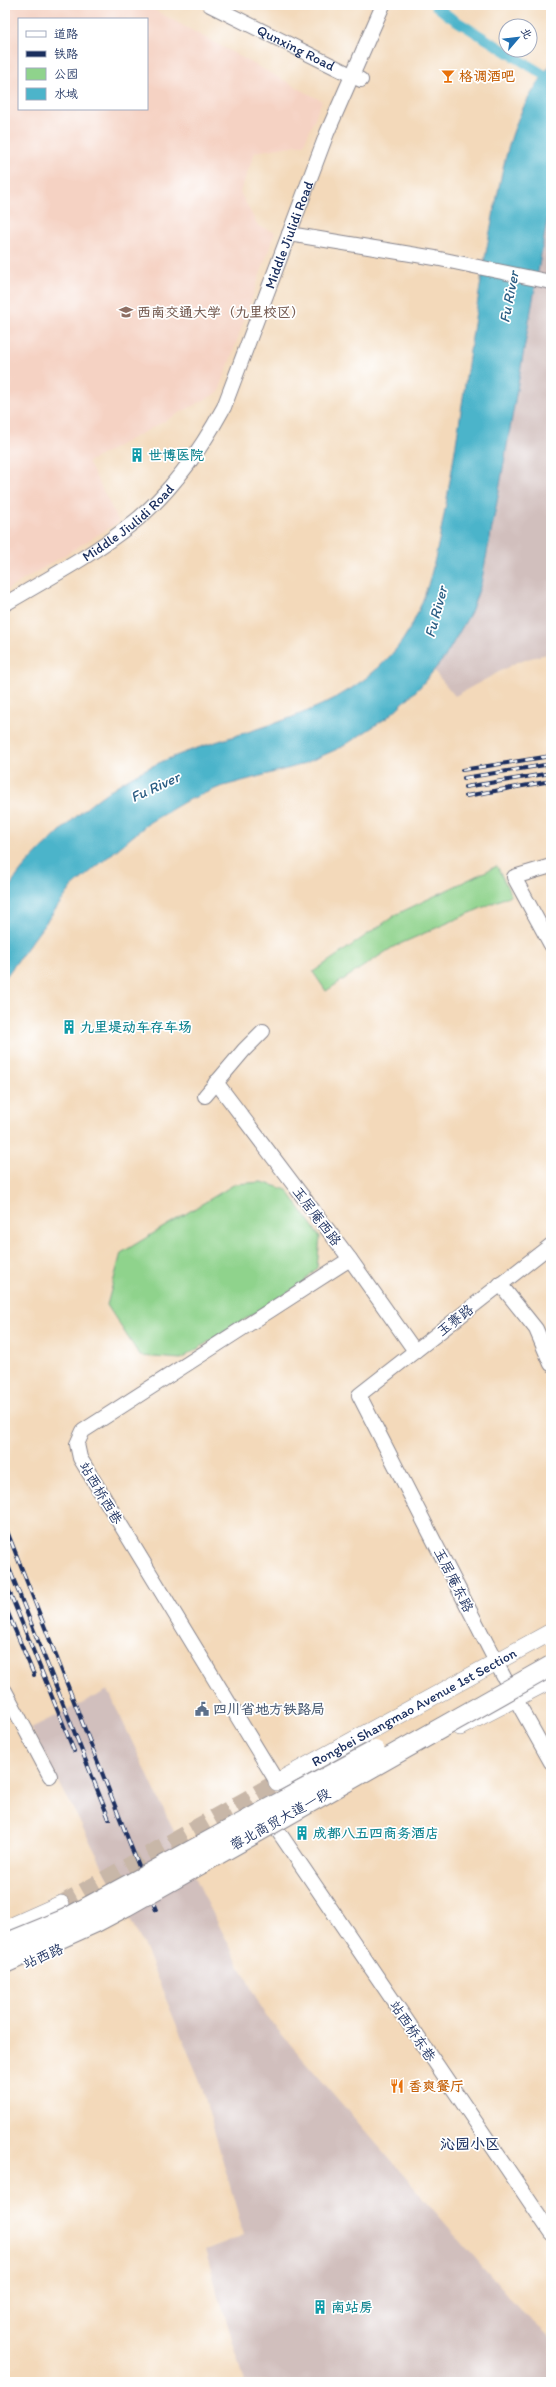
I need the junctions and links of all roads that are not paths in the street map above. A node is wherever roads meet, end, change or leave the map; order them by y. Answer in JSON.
{"nodes":[{"id":1,"x":210,"y":5,"type":"edge"},
{"id":2,"x":383,"y":5,"type":"edge"},
{"id":3,"x":356,"y":77,"type":"junction"},
{"id":4,"x":289,"y":234,"type":"junction"},
{"id":5,"x":551,"y":282,"type":"edge"},
{"id":6,"x":5,"y":604,"type":"edge"},
{"id":7,"x":551,"y":866,"type":"edge"},
{"id":8,"x":551,"y":946,"type":"edge"},
{"id":9,"x":263,"y":1031,"type":"dead end"},
{"id":10,"x":216,"y":1082,"type":"junction"},
{"id":11,"x":205,"y":1096,"type":"dead end"},
{"id":12,"x":551,"y":1245,"type":"edge"},
{"id":13,"x":350,"y":1259,"type":"junction"},
{"id":14,"x":500,"y":1284,"type":"junction"},
{"id":15,"x":415,"y":1351,"type":"junction"},
{"id":16,"x":551,"y":1364,"type":"edge"},
{"id":17,"x":359,"y":1395,"type":"joint"},
{"id":18,"x":551,"y":1632,"type":"edge"},
{"id":19,"x":551,"y":1653,"type":"edge"},
{"id":20,"x":496,"y":1662,"type":"junction"},
{"id":21,"x":551,"y":1666,"type":"edge"},
{"id":22,"x":551,"y":1680,"type":"edge"},
{"id":23,"x":5,"y":1691,"type":"edge"},
{"id":24,"x":513,"y":1695,"type":"junction"},
{"id":25,"x":551,"y":1762,"type":"edge"},
{"id":26,"x":50,"y":1776,"type":"dead end"},
{"id":27,"x":277,"y":1782,"type":"joint"},
{"id":28,"x":276,"y":1828,"type":"joint"},
{"id":29,"x":61,"y":1904,"type":"tunnel mouth"},
{"id":30,"x":5,"y":1929,"type":"edge"},
{"id":31,"x":81,"y":1939,"type":"dead end"},
{"id":32,"x":5,"y":1944,"type":"edge"},
{"id":33,"x":5,"y":1963,"type":"edge"},
{"id":34,"x":5,"y":1973,"type":"edge"},
{"id":35,"x":551,"y":2233,"type":"edge"}],
"edges":[{"from":1,"to":3,"type":"street","name":"Qunxing Road"},
{"from":2,"to":3,"type":"street","name":"Middle Jiulidi Road"},
{"from":3,"to":4,"type":"street","name":"Middle Jiulidi Road"},
{"from":4,"to":5,"type":"street"},
{"from":4,"to":6,"type":"street","name":"Middle Jiulidi Road"},
{"from":7,"to":8,"type":"street"},
{"from":9,"to":10,"type":"street"},
{"from":10,"to":11,"type":"street"},
{"from":10,"to":13,"type":"street","name":"玉居庵西路"},
{"from":12,"to":14,"type":"street","name":"玉赛路"},
{"from":13,"to":15,"type":"street","name":"玉居庵西路"},
{"from":13,"to":27,"type":"street","name":"站西桥西巷"},
{"from":14,"to":15,"type":"street","name":"玉赛路"},
{"from":14,"to":16,"type":"street"},
{"from":15,"to":17,"type":"street","name":"玉赛路"},
{"from":17,"to":20,"type":"street","name":"玉居庵东路"},
{"from":18,"to":20,"type":"main road","name":"Rongbei Shangmao Avenue 1st Section"},
{"from":19,"to":32,"type":"highway","name":"蓉北商贸大道一段","bridge":true},
{"from":20,"to":24,"type":"street","name":"玉居庵东路"},
{"from":20,"to":27,"type":"main road","name":"Rongbei Shangmao Avenue 1st Section"},
{"from":21,"to":24,"type":"highway","name":"蓉北商贸大道一段","bridge":true},
{"from":22,"to":24,"type":"main road","name":"蓉北商贸大道一段"},
{"from":23,"to":26,"type":"street"},
{"from":24,"to":25,"type":"street","name":"玉居庵东路"},
{"from":24,"to":28,"type":"main road","name":"蓉北商贸大道一段"},
{"from":24,"to":33,"type":"highway","name":"蓉北商贸大道一段","bridge":true},
{"from":28,"to":35,"type":"street","name":"站西桥东巷"},
{"from":29,"to":30,"type":"main road"},
{"from":31,"to":34,"type":"main road","name":"站西路"}]}
